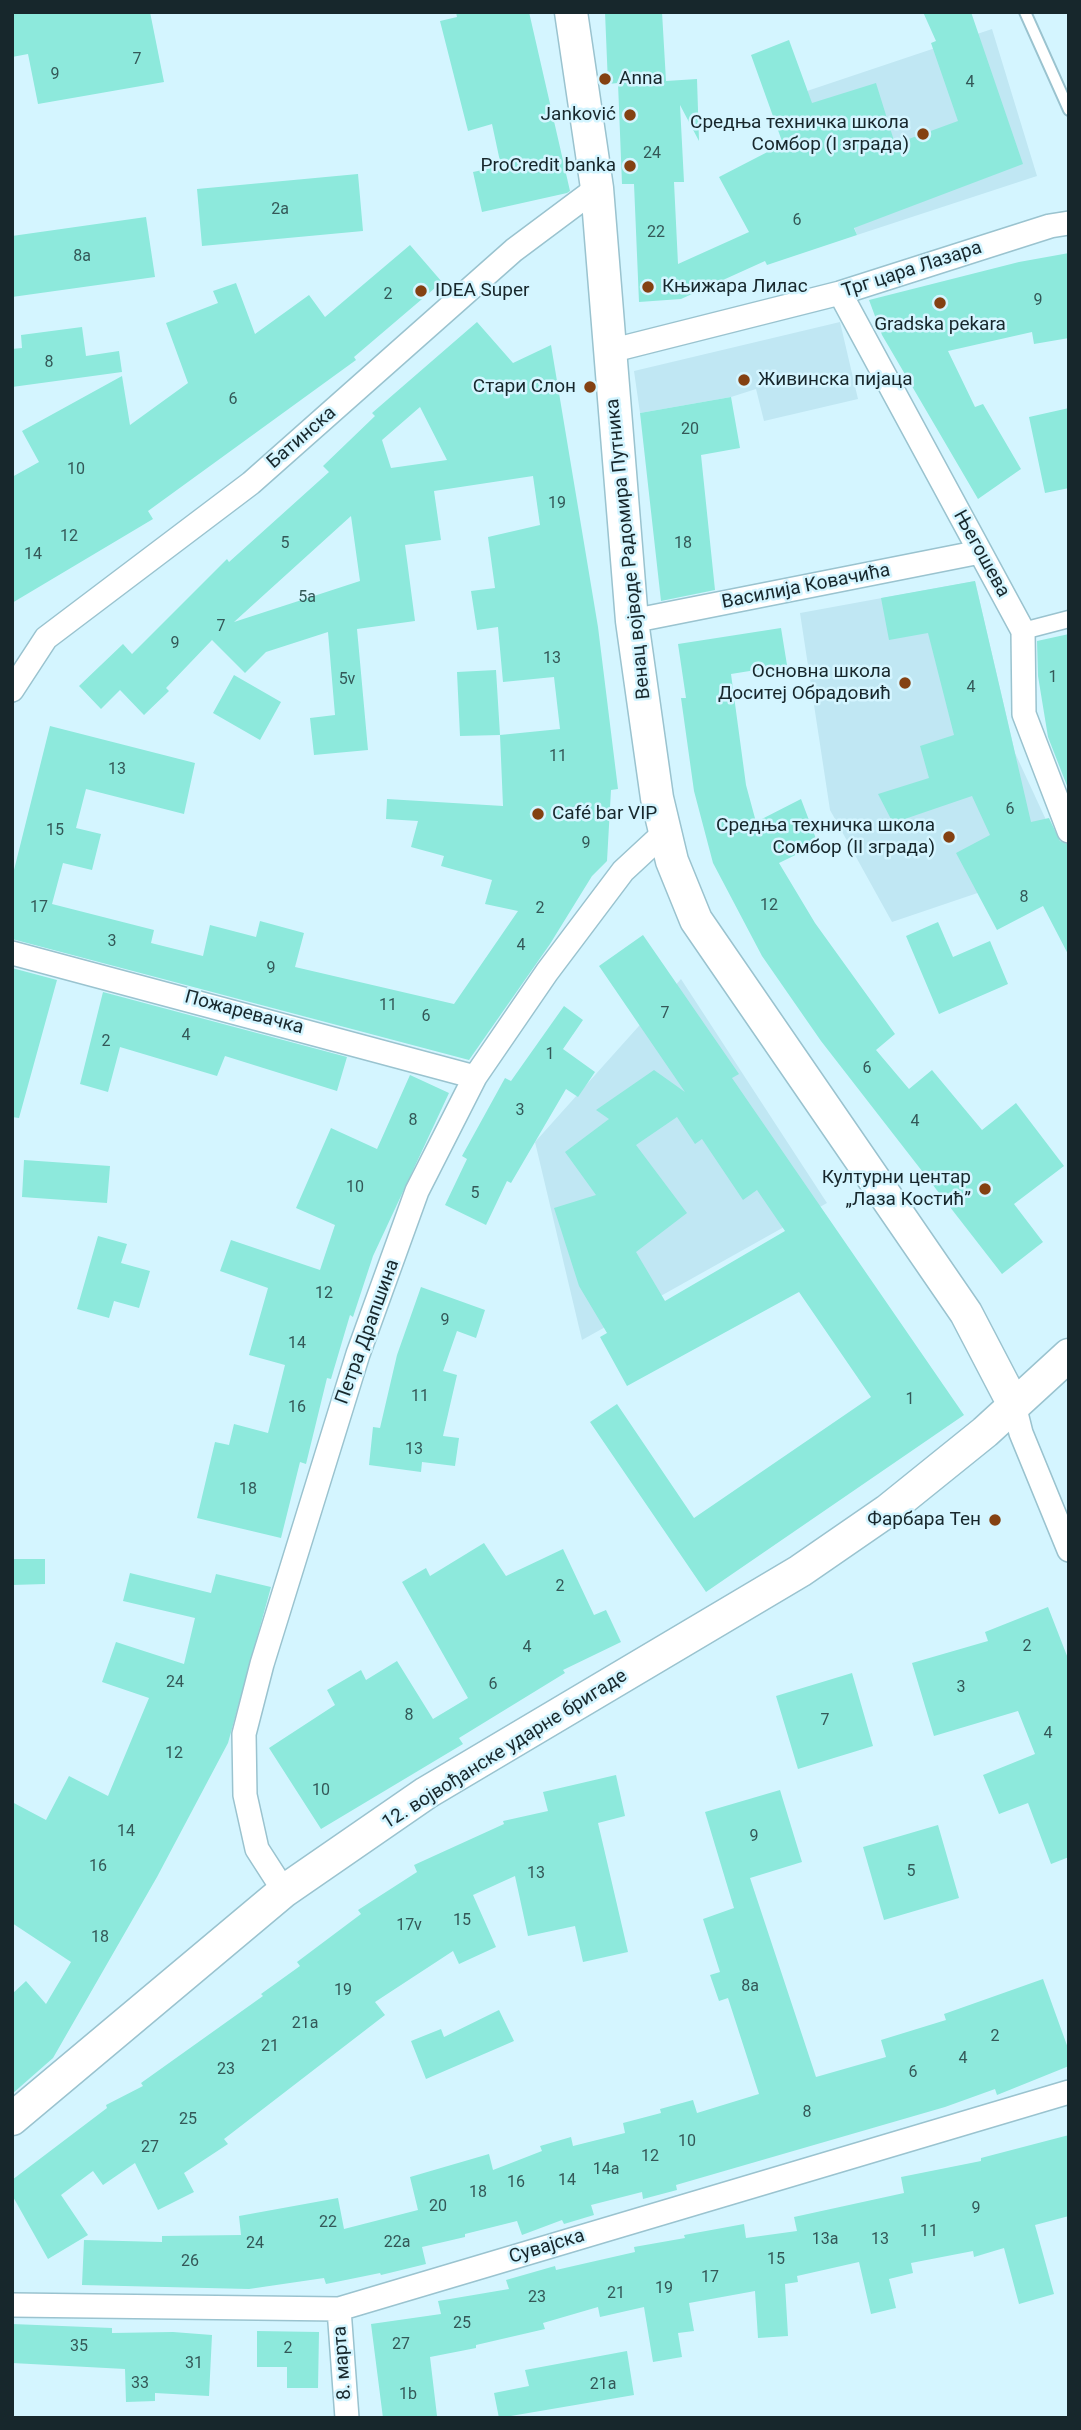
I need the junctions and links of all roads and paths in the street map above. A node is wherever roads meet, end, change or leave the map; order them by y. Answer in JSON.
{"nodes":[{"id":1,"x":571,"y":12,"type":"edge"},
{"id":2,"x":1025,"y":12,"type":"edge"},
{"id":3,"x":1069,"y":110,"type":"edge"},
{"id":4,"x":597,"y":188,"type":"junction"},
{"id":5,"x":1069,"y":206,"type":"edge"},
{"id":6,"x":1060,"y":224,"type":"edge"},
{"id":7,"x":840,"y":293,"type":"junction"},
{"id":8,"x":610,"y":351,"type":"junction"},
{"id":9,"x":980,"y":552,"type":"junction"},
{"id":10,"x":1069,"y":619,"type":"edge"},
{"id":11,"x":632,"y":621,"type":"junction"},
{"id":12,"x":1023,"y":631,"type":"junction"},
{"id":13,"x":12,"y":690,"type":"edge"},
{"id":14,"x":1069,"y":831,"type":"edge"},
{"id":15,"x":664,"y":833,"type":"junction"},
{"id":16,"x":12,"y":953,"type":"edge"},
{"id":17,"x":475,"y":1077,"type":"junction"},
{"id":18,"x":1069,"y":1355,"type":"edge"},
{"id":19,"x":1014,"y":1405,"type":"junction"},
{"id":20,"x":1069,"y":1550,"type":"edge"},
{"id":21,"x":284,"y":1891,"type":"junction"},
{"id":22,"x":1069,"y":2092,"type":"edge"},
{"id":23,"x":12,"y":2119,"type":"edge"},
{"id":24,"x":12,"y":2305,"type":"edge"},
{"id":25,"x":339,"y":2309,"type":"junction"},
{"id":26,"x":347,"y":2418,"type":"edge"}],
"edges":[{"from":1,"to":4,"type":"main road","name":"Венац војводе Радомира Путника"},
{"from":2,"to":3,"type":"lane"},
{"from":4,"to":8,"type":"main road","name":"Венац војводе Радомира Путника"},
{"from":4,"to":13,"type":"street","name":"Батинска"},
{"from":5,"to":6,"type":"street","name":"Трг цара Лазара"},
{"from":6,"to":7,"type":"street","name":"Трг цара Лазара"},
{"from":7,"to":8,"type":"street","name":"Трг цара Лазара"},
{"from":7,"to":9,"type":"street","name":"Његошева"},
{"from":8,"to":11,"type":"main road","name":"Венац војводе Радомира Путника"},
{"from":9,"to":11,"type":"street","name":"Василија Ковачића"},
{"from":9,"to":12,"type":"street","name":"Његошева"},
{"from":10,"to":12,"type":"street"},
{"from":11,"to":15,"type":"main road","name":"Венац војводе Радомира Путника"},
{"from":12,"to":14,"type":"street","name":"Његошева"},
{"from":15,"to":17,"type":"street","name":"Петра Драпшина"},
{"from":15,"to":19,"type":"main road","name":"Венац војводе Радомира Путника"},
{"from":16,"to":17,"type":"street","name":"Пожаревачка"},
{"from":17,"to":21,"type":"street","name":"Петра Драпшина"},
{"from":18,"to":19,"type":"main road","name":"12. војвођанске ударне бригаде"},
{"from":19,"to":20,"type":"street"},
{"from":19,"to":21,"type":"main road","name":"12. војвођанске ударне бригаде"},
{"from":21,"to":23,"type":"main road","name":"12. војвођанске ударне бригаде"},
{"from":22,"to":25,"type":"street","name":"Сувајска"},
{"from":24,"to":25,"type":"street","name":"Сувајска"},
{"from":25,"to":26,"type":"street","name":"8. марта"}]}
